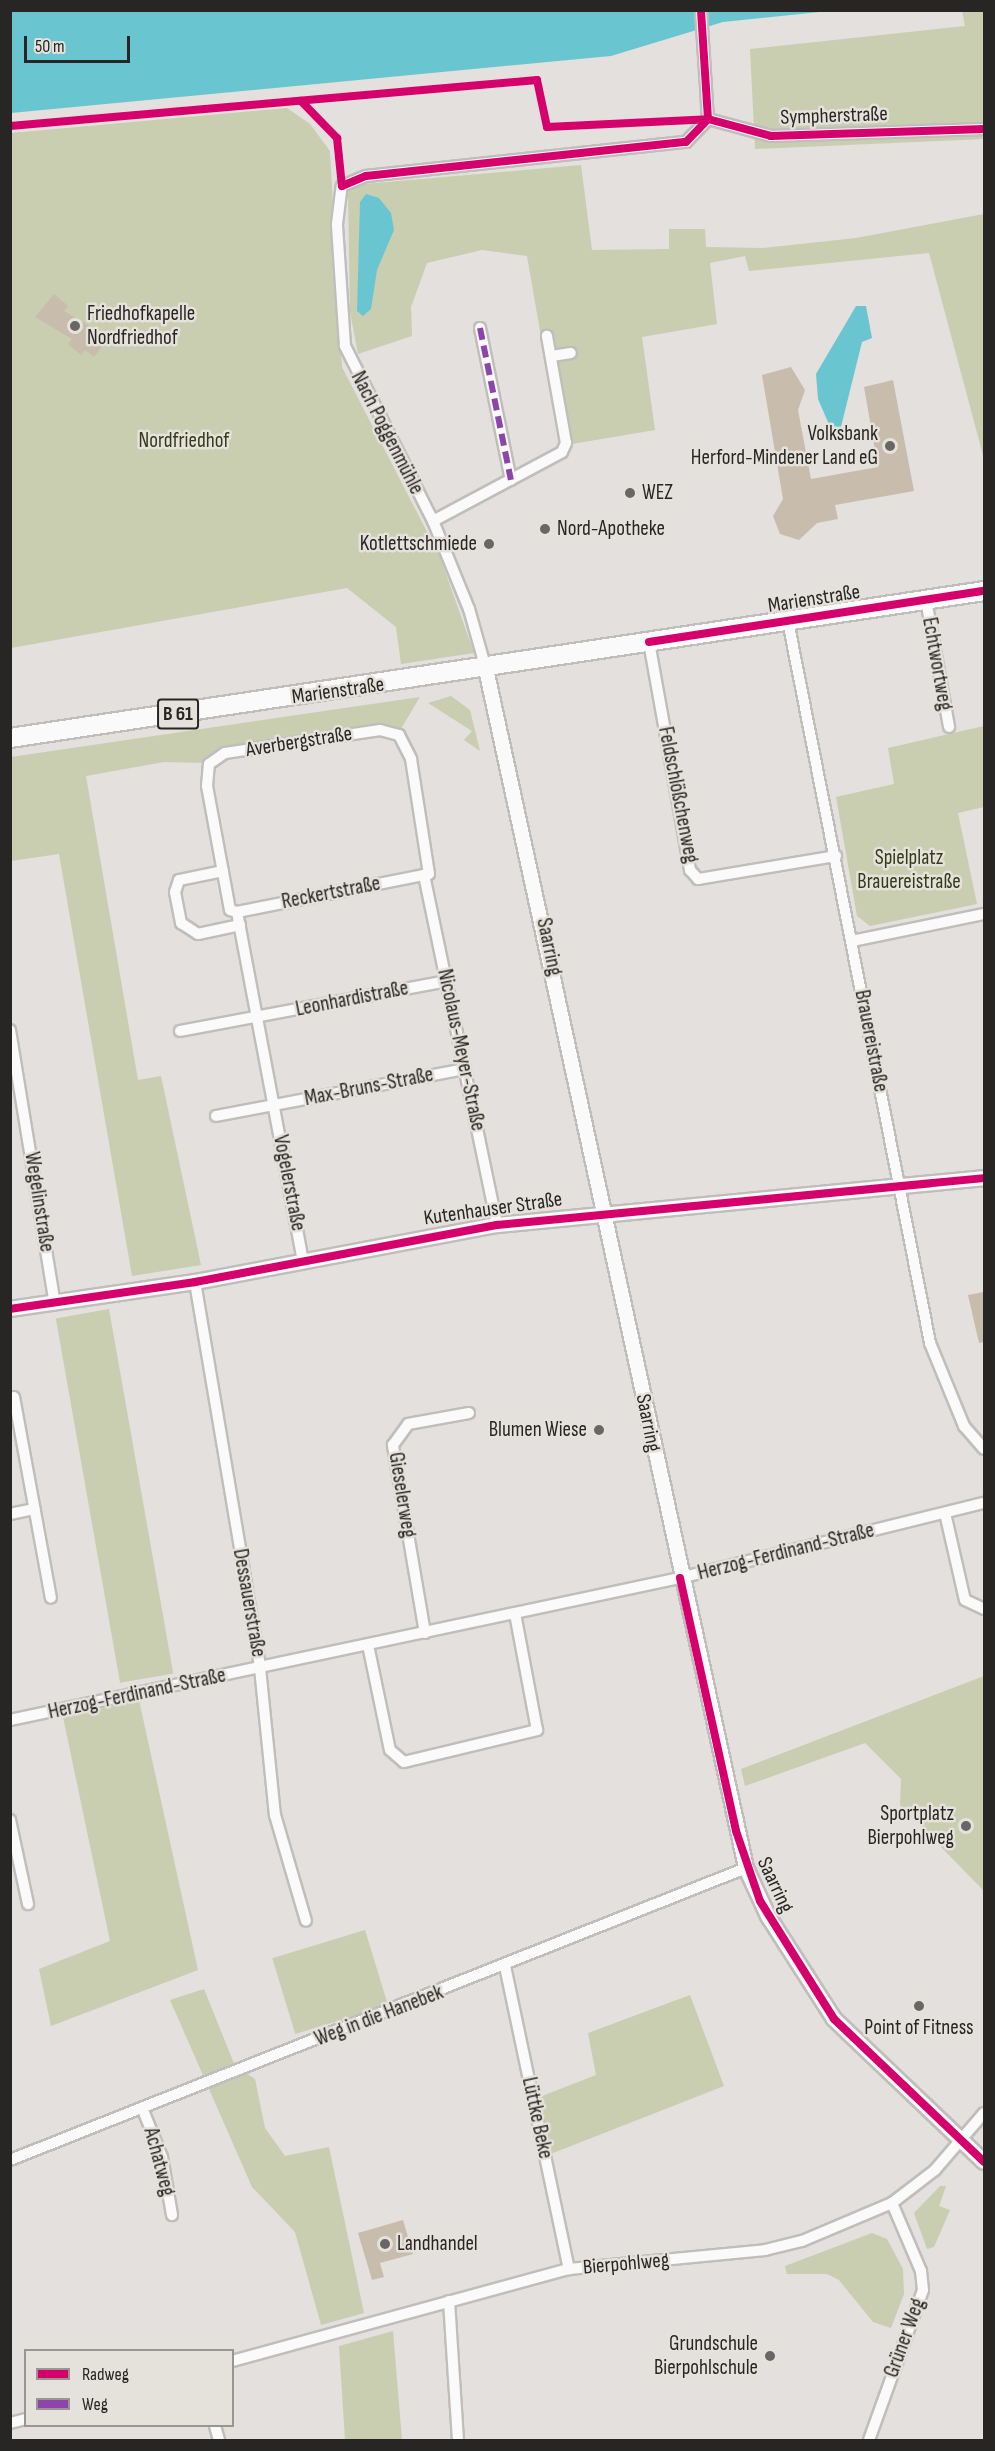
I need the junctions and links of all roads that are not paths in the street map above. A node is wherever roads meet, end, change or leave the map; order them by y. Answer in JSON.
{"nodes":[{"id":1,"x":700,"y":10,"type":"edge"},
{"id":2,"x":708,"y":119,"type":"junction"},
{"id":3,"x":984,"y":129,"type":"edge"},
{"id":4,"x":480,"y":328,"type":"dead end"},
{"id":5,"x":547,"y":336,"type":"dead end"},
{"id":6,"x":571,"y":353,"type":"dead end"},
{"id":7,"x":552,"y":356,"type":"junction"},
{"id":8,"x":511,"y":480,"type":"junction"},
{"id":9,"x":433,"y":521,"type":"junction"},
{"id":10,"x":984,"y":591,"type":"edge"},
{"id":11,"x":926,"y":600,"type":"junction"},
{"id":12,"x":788,"y":621,"type":"junction"},
{"id":13,"x":649,"y":642,"type":"junction"},
{"id":14,"x":486,"y":669,"type":"junction"},
{"id":15,"x":949,"y":728,"type":"dead end"},
{"id":16,"x":10,"y":738,"type":"edge"},
{"id":17,"x":836,"y":856,"type":"junction"},
{"id":18,"x":223,"y":871,"type":"junction"},
{"id":19,"x":424,"y":875,"type":"junction"},
{"id":20,"x":237,"y":912,"type":"junction"},
{"id":21,"x":984,"y":915,"type":"edge"},
{"id":22,"x":240,"y":925,"type":"junction"},
{"id":23,"x":852,"y":941,"type":"junction"},
{"id":24,"x":446,"y":981,"type":"junction"},
{"id":25,"x":257,"y":1017,"type":"junction"},
{"id":26,"x":10,"y":1030,"type":"edge"},
{"id":27,"x":180,"y":1031,"type":"dead end"},
{"id":28,"x":465,"y":1069,"type":"junction"},
{"id":29,"x":274,"y":1106,"type":"junction"},
{"id":30,"x":216,"y":1116,"type":"dead end"},
{"id":31,"x":984,"y":1178,"type":"edge"},
{"id":32,"x":900,"y":1188,"type":"junction"},
{"id":33,"x":603,"y":1211,"type":"junction"},
{"id":34,"x":497,"y":1225,"type":"junction"},
{"id":35,"x":303,"y":1260,"type":"junction"},
{"id":36,"x":195,"y":1282,"type":"junction"},
{"id":37,"x":55,"y":1304,"type":"junction"},
{"id":38,"x":10,"y":1309,"type":"edge"},
{"id":39,"x":14,"y":1397,"type":"dead end"},
{"id":40,"x":469,"y":1413,"type":"dead end"},
{"id":41,"x":984,"y":1449,"type":"edge"},
{"id":42,"x":984,"y":1503,"type":"edge"},
{"id":43,"x":34,"y":1509,"type":"junction"},
{"id":44,"x":945,"y":1513,"type":"junction"},
{"id":45,"x":10,"y":1514,"type":"edge"},
{"id":46,"x":680,"y":1578,"type":"junction"},
{"id":47,"x":51,"y":1598,"type":"dead end"},
{"id":48,"x":984,"y":1609,"type":"edge"},
{"id":49,"x":515,"y":1614,"type":"junction"},
{"id":50,"x":425,"y":1634,"type":"junction"},
{"id":51,"x":368,"y":1645,"type":"junction"},
{"id":52,"x":260,"y":1668,"type":"junction"},
{"id":53,"x":10,"y":1720,"type":"edge"},
{"id":54,"x":10,"y":1820,"type":"edge"},
{"id":55,"x":746,"y":1868,"type":"junction"},
{"id":56,"x":28,"y":1905,"type":"dead end"},
{"id":57,"x":306,"y":1921,"type":"dead end"},
{"id":58,"x":506,"y":1966,"type":"junction"},
{"id":59,"x":143,"y":2110,"type":"junction"},
{"id":60,"x":984,"y":2113,"type":"edge"},
{"id":61,"x":961,"y":2142,"type":"junction"},
{"id":62,"x":10,"y":2160,"type":"edge"},
{"id":63,"x":984,"y":2162,"type":"edge"},
{"id":64,"x":891,"y":2203,"type":"junction"},
{"id":65,"x":172,"y":2216,"type":"dead end"},
{"id":66,"x":569,"y":2269,"type":"junction"},
{"id":67,"x":449,"y":2301,"type":"junction"},
{"id":68,"x":234,"y":2360,"type":"edge"},
{"id":69,"x":458,"y":2440,"type":"edge"},
{"id":70,"x":869,"y":2440,"type":"edge"}],
"edges":[{"from":1,"to":2,"type":"street"},
{"from":2,"to":3,"type":"street","name":"Sympherstraße"},
{"from":2,"to":9,"type":"street","name":"Nach Poggenmühle"},
{"from":4,"to":8,"type":"street"},
{"from":5,"to":7,"type":"street"},
{"from":6,"to":7,"type":"street"},
{"from":7,"to":8,"type":"street"},
{"from":8,"to":9,"type":"street"},
{"from":9,"to":14,"type":"street","name":"Nach Poggenmühle"},
{"from":10,"to":11,"type":"main road","name":"Marienstraße","number":"B 61"},
{"from":11,"to":12,"type":"main road","name":"Marienstraße","number":"B 61"},
{"from":11,"to":15,"type":"street","name":"Echtwortweg"},
{"from":12,"to":13,"type":"main road","name":"Marienstraße","number":"B 61"},
{"from":12,"to":17,"type":"street","name":"Brauereistraße"},
{"from":13,"to":14,"type":"main road","name":"Marienstraße","number":"B 61"},
{"from":13,"to":17,"type":"street","name":"Feldschlößchenweg"},
{"from":14,"to":16,"type":"main road","name":"Marienstraße","number":"B 61"},
{"from":14,"to":33,"type":"street","name":"Saarring"},
{"from":17,"to":23,"type":"street","name":"Brauereistraße"},
{"from":18,"to":19,"type":"street","name":"Averbergstraße"},
{"from":18,"to":20,"type":"street","name":"Averbergstraße"},
{"from":18,"to":22,"type":"street"},
{"from":19,"to":20,"type":"street","name":"Reckertstraße"},
{"from":19,"to":24,"type":"street","name":"Nicolaus-Meyer-Straße"},
{"from":20,"to":22,"type":"street","name":"Vogelerstraße"},
{"from":21,"to":23,"type":"street"},
{"from":22,"to":25,"type":"street","name":"Vogelerstraße"},
{"from":23,"to":32,"type":"street","name":"Brauereistraße"},
{"from":24,"to":25,"type":"street","name":"Leonhardistraße"},
{"from":24,"to":28,"type":"street","name":"Nicolaus-Meyer-Straße"},
{"from":25,"to":27,"type":"street"},
{"from":25,"to":29,"type":"street","name":"Vogelerstraße"},
{"from":26,"to":37,"type":"street","name":"Wegelinstraße"},
{"from":28,"to":29,"type":"street","name":"Max-Bruns-Straße"},
{"from":28,"to":34,"type":"street","name":"Nicolaus-Meyer-Straße"},
{"from":29,"to":30,"type":"street","name":"Vogelerstraße"},
{"from":29,"to":35,"type":"street","name":"Vogelerstraße"},
{"from":31,"to":32,"type":"street","name":"Kutenhauser Straße"},
{"from":32,"to":33,"type":"street","name":"Kutenhauser Straße"},
{"from":32,"to":41,"type":"street","name":"Brauereistraße"},
{"from":33,"to":34,"type":"street","name":"Kutenhauser Straße"},
{"from":33,"to":46,"type":"street","name":"Saarring"},
{"from":34,"to":35,"type":"street","name":"Kutenhauser Straße"},
{"from":35,"to":36,"type":"street","name":"Kutenhauser Straße"},
{"from":36,"to":37,"type":"street","name":"Kutenhauser Straße"},
{"from":36,"to":52,"type":"street","name":"Dessauerstraße"},
{"from":37,"to":38,"type":"street","name":"Kutenhauser Straße"},
{"from":39,"to":43,"type":"street"},
{"from":40,"to":50,"type":"street","name":"Gieselerweg"},
{"from":42,"to":44,"type":"street","name":"Herzog-Ferdinand-Straße"},
{"from":43,"to":45,"type":"street"},
{"from":43,"to":47,"type":"street"},
{"from":44,"to":46,"type":"street","name":"Herzog-Ferdinand-Straße"},
{"from":44,"to":48,"type":"street"},
{"from":46,"to":49,"type":"street","name":"Herzog-Ferdinand-Straße"},
{"from":46,"to":55,"type":"street","name":"Saarring"},
{"from":49,"to":50,"type":"street","name":"Herzog-Ferdinand-Straße"},
{"from":49,"to":51,"type":"street"},
{"from":50,"to":51,"type":"street","name":"Herzog-Ferdinand-Straße"},
{"from":51,"to":52,"type":"street","name":"Herzog-Ferdinand-Straße"},
{"from":52,"to":53,"type":"street","name":"Herzog-Ferdinand-Straße"},
{"from":52,"to":57,"type":"street","name":"Dessauerstraße"},
{"from":54,"to":56,"type":"street"},
{"from":55,"to":58,"type":"street","name":"Weg in die Hanebek"},
{"from":55,"to":61,"type":"street","name":"Saarring"},
{"from":58,"to":59,"type":"street","name":"Weg in die Hanebek"},
{"from":58,"to":66,"type":"street","name":"Lüttke Beke"},
{"from":59,"to":62,"type":"street","name":"Weg in die Hanebek"},
{"from":59,"to":65,"type":"street","name":"Achatweg"},
{"from":60,"to":61,"type":"street","name":"Bierpohlweg"},
{"from":61,"to":63,"type":"street","name":"Saarring"},
{"from":61,"to":64,"type":"street","name":"Bierpohlweg"},
{"from":64,"to":66,"type":"street","name":"Bierpohlweg"},
{"from":64,"to":70,"type":"street","name":"Grüner Weg"},
{"from":66,"to":67,"type":"street","name":"Bierpohlweg"},
{"from":67,"to":68,"type":"street","name":"Bierpohlweg"},
{"from":67,"to":69,"type":"street"}]}
